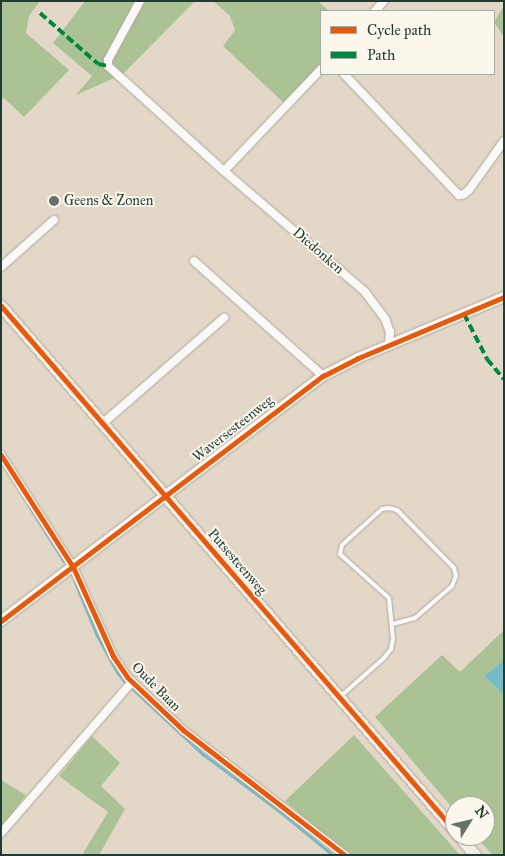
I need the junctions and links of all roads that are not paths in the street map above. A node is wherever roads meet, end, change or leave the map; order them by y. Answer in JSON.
{"nodes":[{"id":1,"x":140,"y":1,"type":"edge"},
{"id":2,"x":320,"y":69,"type":"edge"},
{"id":3,"x":345,"y":75,"type":"edge"},
{"id":4,"x":504,"y":142,"type":"edge"},
{"id":5,"x":224,"y":172,"type":"junction"},
{"id":6,"x":54,"y":220,"type":"dead end"},
{"id":7,"x":194,"y":261,"type":"dead end"},
{"id":8,"x":1,"y":267,"type":"edge"},
{"id":9,"x":504,"y":297,"type":"edge"},
{"id":10,"x":1,"y":306,"type":"edge"},
{"id":11,"x":224,"y":318,"type":"dead end"},
{"id":12,"x":389,"y":344,"type":"junction"},
{"id":13,"x":323,"y":376,"type":"junction"},
{"id":14,"x":102,"y":424,"type":"junction"},
{"id":15,"x":1,"y":455,"type":"edge"},
{"id":16,"x":166,"y":496,"type":"junction"},
{"id":17,"x":72,"y":567,"type":"junction"},
{"id":18,"x":1,"y":621,"type":"edge"},
{"id":19,"x":392,"y":624,"type":"junction"},
{"id":20,"x":132,"y":682,"type":"junction"},
{"id":21,"x":339,"y":697,"type":"junction"},
{"id":22,"x":445,"y":820,"type":"edge"},
{"id":23,"x":1,"y":833,"type":"edge"},
{"id":24,"x":345,"y":855,"type":"edge"}],
"edges":[{"from":1,"to":5,"type":"street","name":"Diedonken"},
{"from":2,"to":5,"type":"street"},
{"from":3,"to":4,"type":"street"},
{"from":5,"to":12,"type":"street","name":"Diedonken"},
{"from":6,"to":8,"type":"street"},
{"from":7,"to":13,"type":"street"},
{"from":9,"to":12,"type":"street","name":"Waversesteenweg"},
{"from":10,"to":14,"type":"main road","name":"Putsesteenweg"},
{"from":11,"to":14,"type":"street"},
{"from":12,"to":13,"type":"street","name":"Waversesteenweg"},
{"from":13,"to":16,"type":"street","name":"Waversesteenweg"},
{"from":14,"to":16,"type":"main road","name":"Putsesteenweg"},
{"from":15,"to":17,"type":"street","name":"Oude Baan"},
{"from":16,"to":17,"type":"street","name":"Waversesteenweg"},
{"from":16,"to":21,"type":"main road","name":"Putsesteenweg"},
{"from":17,"to":18,"type":"street","name":"Waversesteenweg"},
{"from":17,"to":20,"type":"street","name":"Oude Baan"},
{"from":19,"to":19,"type":"lane"},
{"from":19,"to":21,"type":"lane"},
{"from":20,"to":23,"type":"street","name":"Oude Baan"},
{"from":20,"to":24,"type":"street","name":"Oude Baan"},
{"from":21,"to":22,"type":"main road","name":"Putsesteenweg"}]}
